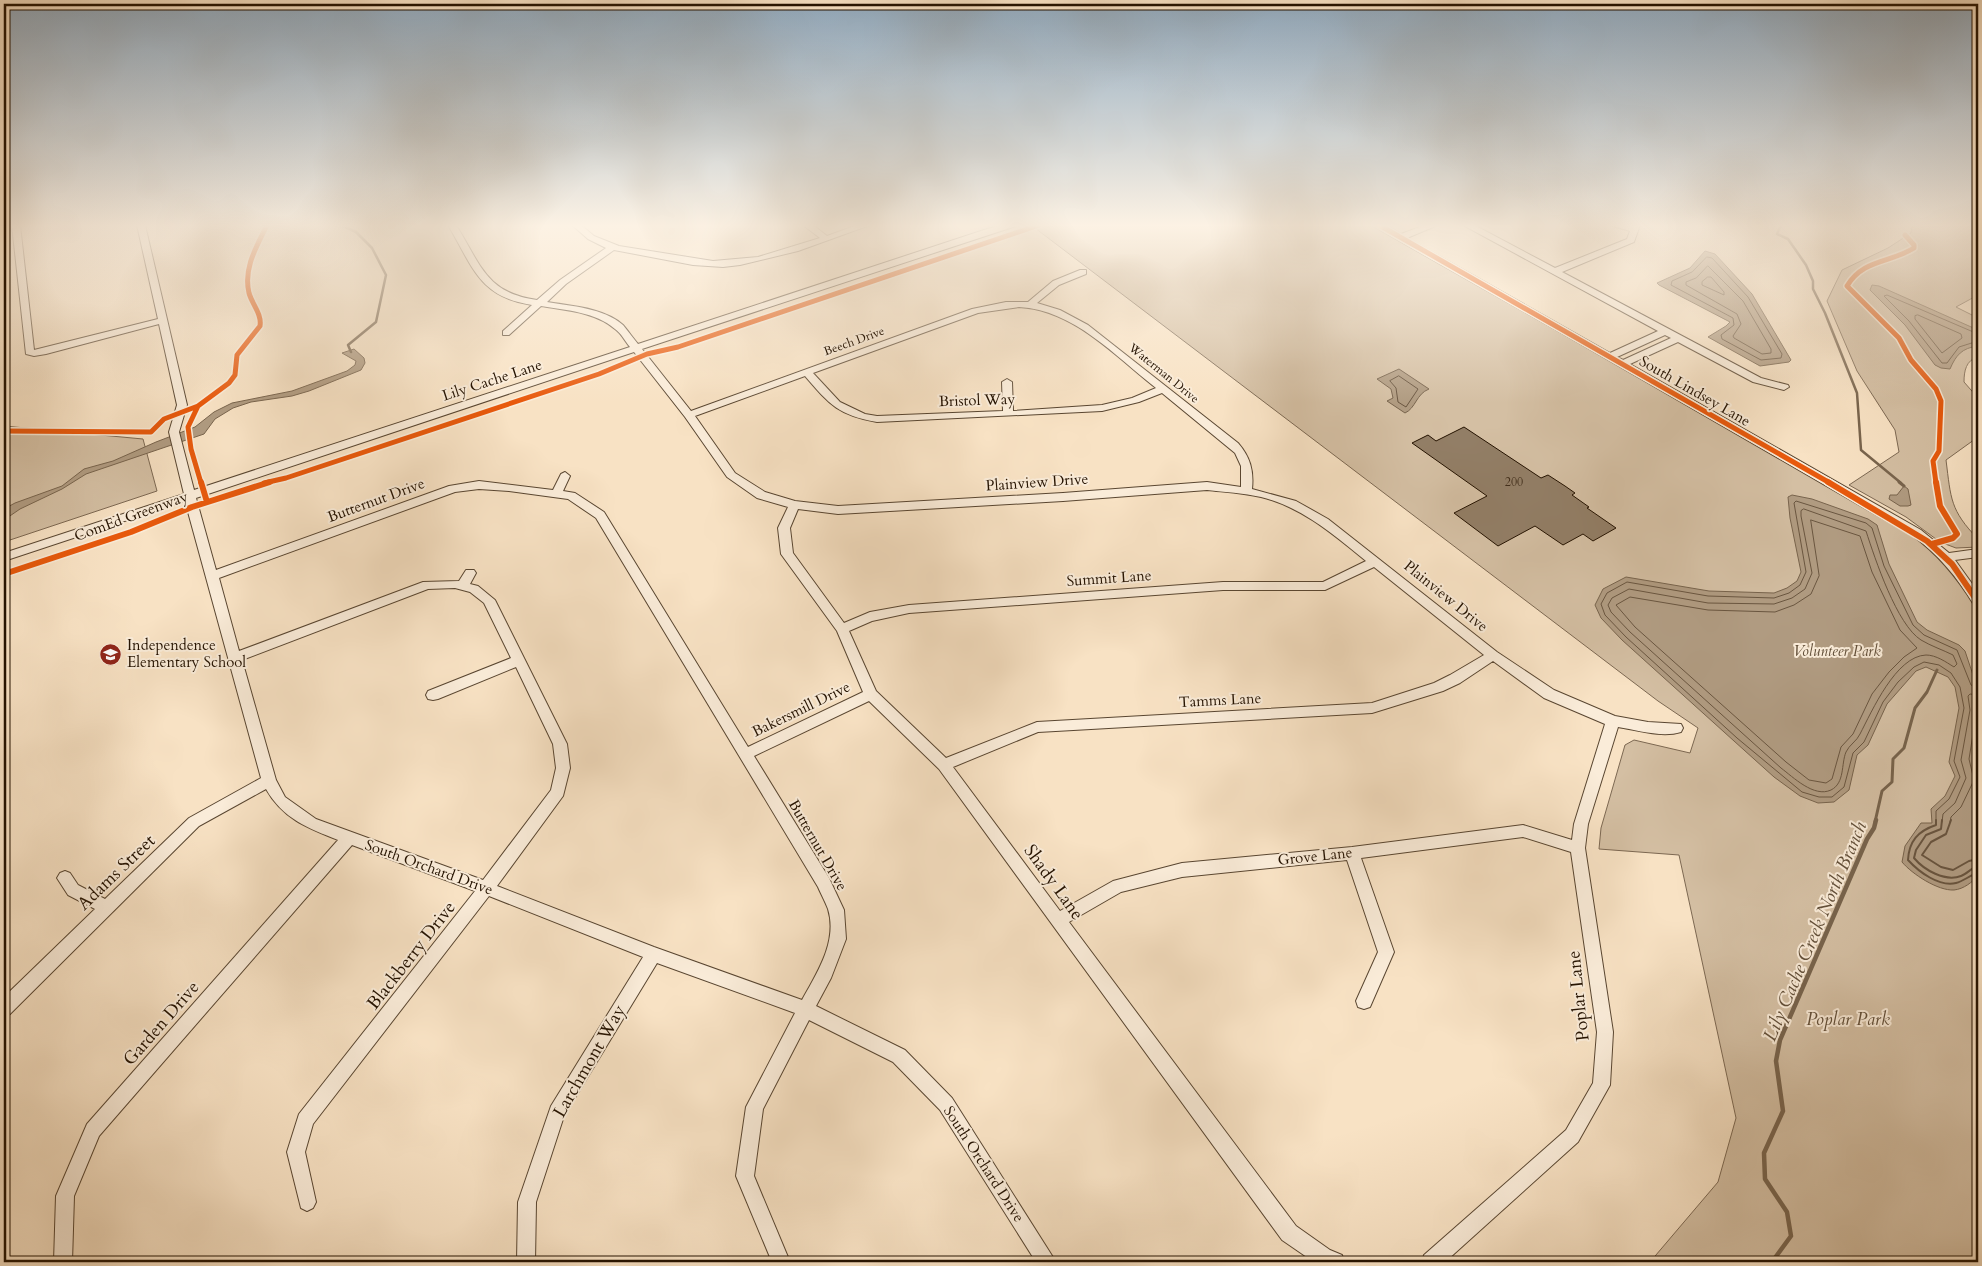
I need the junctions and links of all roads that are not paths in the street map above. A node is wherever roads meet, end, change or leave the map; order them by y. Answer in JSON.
{"nodes":[{"id":1,"x":22,"y":284,"type":"edge"},
{"id":2,"x":155,"y":284,"type":"edge"},
{"id":3,"x":490,"y":284,"type":"edge"},
{"id":4,"x":561,"y":284,"type":"edge"},
{"id":5,"x":829,"y":284,"type":"edge"},
{"id":6,"x":1055,"y":284,"type":"edge"},
{"id":7,"x":1484,"y":284,"type":"edge"},
{"id":8,"x":1577,"y":284,"type":"edge"},
{"id":9,"x":539,"y":303,"type":"junction"},
{"id":10,"x":1031,"y":304,"type":"junction"},
{"id":11,"x":163,"y":320,"type":"junction"},
{"id":12,"x":1665,"y":331,"type":"junction"},
{"id":13,"x":506,"y":333,"type":"dead end"},
{"id":14,"x":1679,"y":338,"type":"junction"},
{"id":15,"x":636,"y":348,"type":"junction"},
{"id":16,"x":1610,"y":356,"type":"junction"},
{"id":17,"x":1623,"y":364,"type":"junction"},
{"id":18,"x":806,"y":372,"type":"junction"},
{"id":19,"x":1007,"y":382,"type":"dead end"},
{"id":20,"x":1784,"y":387,"type":"dead end"},
{"id":21,"x":1163,"y":389,"type":"junction"},
{"id":22,"x":1008,"y":414,"type":"junction"},
{"id":23,"x":689,"y":415,"type":"junction"},
{"id":24,"x":564,"y":476,"type":"dead end"},
{"id":25,"x":1246,"y":490,"type":"junction"},
{"id":26,"x":556,"y":494,"type":"junction"},
{"id":27,"x":189,"y":496,"type":"junction"},
{"id":28,"x":794,"y":505,"type":"junction"},
{"id":29,"x":1978,"y":553,"type":"edge"},
{"id":30,"x":4,"y":557,"type":"edge"},
{"id":31,"x":1947,"y":557,"type":"junction"},
{"id":32,"x":1376,"y":561,"type":"junction"},
{"id":33,"x":470,"y":573,"type":"dead end"},
{"id":34,"x":213,"y":576,"type":"junction"},
{"id":35,"x":462,"y":586,"type":"junction"},
{"id":36,"x":1978,"y":602,"type":"edge"},
{"id":37,"x":842,"y":629,"type":"junction"},
{"id":38,"x":1493,"y":656,"type":"junction"},
{"id":39,"x":234,"y":658,"type":"junction"},
{"id":40,"x":520,"y":660,"type":"junction"},
{"id":41,"x":871,"y":694,"type":"junction"},
{"id":42,"x":433,"y":695,"type":"dead end"},
{"id":43,"x":1613,"y":721,"type":"junction"},
{"id":44,"x":1676,"y":728,"type":"dead end"},
{"id":45,"x":746,"y":754,"type":"junction"},
{"id":46,"x":944,"y":765,"type":"junction"},
{"id":47,"x":269,"y":781,"type":"junction"},
{"id":48,"x":349,"y":838,"type":"junction"},
{"id":49,"x":1578,"y":848,"type":"junction"},
{"id":50,"x":1352,"y":853,"type":"junction"},
{"id":51,"x":65,"y":878,"type":"dead end"},
{"id":52,"x":486,"y":888,"type":"junction"},
{"id":53,"x":107,"y":907,"type":"junction"},
{"id":54,"x":1058,"y":920,"type":"junction"},
{"id":55,"x":654,"y":954,"type":"junction"},
{"id":56,"x":1364,"y":1001,"type":"dead end"},
{"id":57,"x":4,"y":1008,"type":"edge"},
{"id":58,"x":805,"y":1009,"type":"junction"},
{"id":59,"x":307,"y":1202,"type":"dead end"},
{"id":60,"x":63,"y":1262,"type":"edge"},
{"id":61,"x":526,"y":1262,"type":"edge"},
{"id":62,"x":781,"y":1262,"type":"edge"},
{"id":63,"x":1046,"y":1262,"type":"edge"},
{"id":64,"x":1336,"y":1262,"type":"edge"},
{"id":65,"x":1431,"y":1262,"type":"edge"}],
"edges":[{"from":1,"to":11,"type":"street"},
{"from":2,"to":11,"type":"street","name":"South Orchard Drive"},
{"from":3,"to":9,"type":"street","name":"Plainview Drive"},
{"from":4,"to":9,"type":"street"},
{"from":5,"to":15,"type":"street","name":"Lily Cache Lane"},
{"from":6,"to":10,"type":"street"},
{"from":7,"to":16,"type":"street","name":"South Lindsey Lane"},
{"from":8,"to":12,"type":"street"},
{"from":9,"to":13,"type":"street"},
{"from":9,"to":15,"type":"street","name":"Plainview Drive"},
{"from":10,"to":18,"type":"street","name":"Beech Drive"},
{"from":10,"to":21,"type":"street","name":"Waterman Drive"},
{"from":11,"to":27,"type":"street","name":"South Orchard Drive"},
{"from":12,"to":14,"type":"street"},
{"from":12,"to":16,"type":"street"},
{"from":14,"to":17,"type":"street"},
{"from":14,"to":20,"type":"street"},
{"from":15,"to":23,"type":"street","name":"Plainview Drive"},
{"from":15,"to":27,"type":"street","name":"Lily Cache Lane"},
{"from":16,"to":17,"type":"street","name":"South Lindsey Lane"},
{"from":17,"to":31,"type":"street","name":"South Lindsey Lane"},
{"from":18,"to":22,"type":"street","name":"Bristol Way"},
{"from":18,"to":23,"type":"street","name":"Beech Drive"},
{"from":19,"to":22,"type":"street"},
{"from":21,"to":22,"type":"street","name":"Bristol Way"},
{"from":21,"to":25,"type":"street","name":"Waterman Drive"},
{"from":23,"to":28,"type":"street","name":"Plainview Drive"},
{"from":24,"to":26,"type":"street"},
{"from":25,"to":28,"type":"street","name":"Plainview Drive"},
{"from":25,"to":32,"type":"street","name":"Plainview Drive"},
{"from":26,"to":34,"type":"street","name":"Butternut Drive"},
{"from":26,"to":45,"type":"street","name":"Butternut Drive"},
{"from":27,"to":30,"type":"street","name":"Lily Cache Lane"},
{"from":27,"to":34,"type":"street","name":"South Orchard Drive"},
{"from":28,"to":37,"type":"street","name":"Shady Lane"},
{"from":29,"to":31,"type":"street"},
{"from":31,"to":36,"type":"street","name":"South Lindsey Lane"},
{"from":32,"to":37,"type":"street","name":"Summit Lane"},
{"from":32,"to":38,"type":"street","name":"Plainview Drive"},
{"from":33,"to":35,"type":"street"},
{"from":34,"to":39,"type":"street","name":"South Orchard Drive"},
{"from":35,"to":39,"type":"street","name":"Blackberry Drive"},
{"from":35,"to":40,"type":"street","name":"Blackberry Drive"},
{"from":37,"to":41,"type":"street","name":"Shady Lane"},
{"from":38,"to":43,"type":"street","name":"Plainview Drive"},
{"from":38,"to":46,"type":"street","name":"Tamms Lane"},
{"from":39,"to":47,"type":"street","name":"South Orchard Drive"},
{"from":40,"to":42,"type":"street"},
{"from":40,"to":52,"type":"street","name":"Blackberry Drive"},
{"from":41,"to":45,"type":"street","name":"Bakersmill Drive"},
{"from":41,"to":46,"type":"street","name":"Shady Lane"},
{"from":43,"to":44,"type":"street","name":"Plainview Drive"},
{"from":43,"to":49,"type":"street","name":"Poplar Lane"},
{"from":45,"to":58,"type":"street","name":"Butternut Drive"},
{"from":46,"to":54,"type":"street","name":"Shady Lane"},
{"from":47,"to":48,"type":"street","name":"South Orchard Drive"},
{"from":47,"to":53,"type":"street","name":"Adams Street"},
{"from":48,"to":52,"type":"street","name":"South Orchard Drive"},
{"from":48,"to":60,"type":"street","name":"Garden Drive"},
{"from":49,"to":50,"type":"street","name":"Grove Lane"},
{"from":49,"to":65,"type":"street","name":"Poplar Lane"},
{"from":50,"to":54,"type":"street","name":"Grove Lane"},
{"from":50,"to":56,"type":"street"},
{"from":51,"to":53,"type":"street"},
{"from":52,"to":55,"type":"street","name":"South Orchard Drive"},
{"from":52,"to":59,"type":"street","name":"Blackberry Drive"},
{"from":53,"to":57,"type":"street","name":"Adams Street"},
{"from":54,"to":64,"type":"street","name":"Shady Lane"},
{"from":55,"to":58,"type":"street","name":"South Orchard Drive"},
{"from":55,"to":61,"type":"street","name":"Larchmont Way"},
{"from":58,"to":62,"type":"street","name":"Butternut Drive"},
{"from":58,"to":63,"type":"street","name":"South Orchard Drive"}]}
